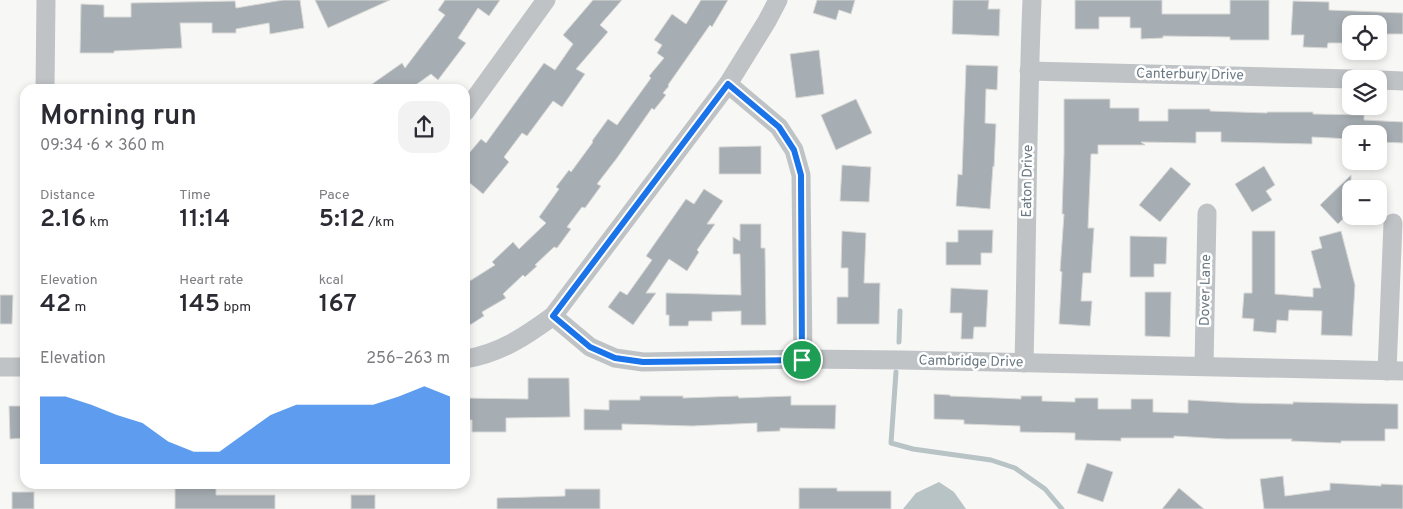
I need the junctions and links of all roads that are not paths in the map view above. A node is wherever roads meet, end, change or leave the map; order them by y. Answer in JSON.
{"nodes":[{"id":1,"x":46,"y":0,"type":"edge"},
{"id":2,"x":546,"y":0,"type":"edge"},
{"id":3,"x":778,"y":0,"type":"edge"},
{"id":4,"x":1032,"y":0,"type":"edge"},
{"id":5,"x":1029,"y":71,"type":"junction"},
{"id":6,"x":1342,"y":79,"type":"edge"},
{"id":7,"x":1387,"y":80,"type":"edge"},
{"id":8,"x":1403,"y":80,"type":"edge"},
{"id":9,"x":45,"y":84,"type":"edge"},
{"id":10,"x":728,"y":84,"type":"junction"},
{"id":11,"x":470,"y":105,"type":"edge"},
{"id":12,"x":1207,"y":213,"type":"dead end"},
{"id":13,"x":1393,"y":223,"type":"dead end"},
{"id":14,"x":553,"y":316,"type":"junction"},
{"id":15,"x":470,"y":358,"type":"edge"},
{"id":16,"x":802,"y":360,"type":"junction"},
{"id":17,"x":1024,"y":363,"type":"junction"},
{"id":18,"x":1204,"y":366,"type":"junction"},
{"id":19,"x":0,"y":367,"type":"edge"},
{"id":20,"x":20,"y":367,"type":"edge"},
{"id":21,"x":1395,"y":371,"type":"edge"}],
"edges":[{"from":1,"to":9,"type":"street"},
{"from":2,"to":11,"type":"street"},
{"from":3,"to":10,"type":"street"},
{"from":4,"to":5,"type":"street","name":"Eaton Drive"},
{"from":5,"to":6,"type":"street","name":"Canterbury Drive"},
{"from":5,"to":17,"type":"street","name":"Eaton Drive"},
{"from":7,"to":8,"type":"street"},
{"from":10,"to":14,"type":"street"},
{"from":10,"to":16,"type":"street"},
{"from":12,"to":18,"type":"street","name":"Dover Lane"},
{"from":13,"to":21,"type":"street"},
{"from":14,"to":15,"type":"street"},
{"from":14,"to":16,"type":"street","name":"Cambridge Drive"},
{"from":16,"to":17,"type":"street","name":"Cambridge Drive"},
{"from":17,"to":18,"type":"street","name":"Cambridge Drive"},
{"from":18,"to":21,"type":"street","name":"Cambridge Drive"},
{"from":19,"to":20,"type":"street"}]}
